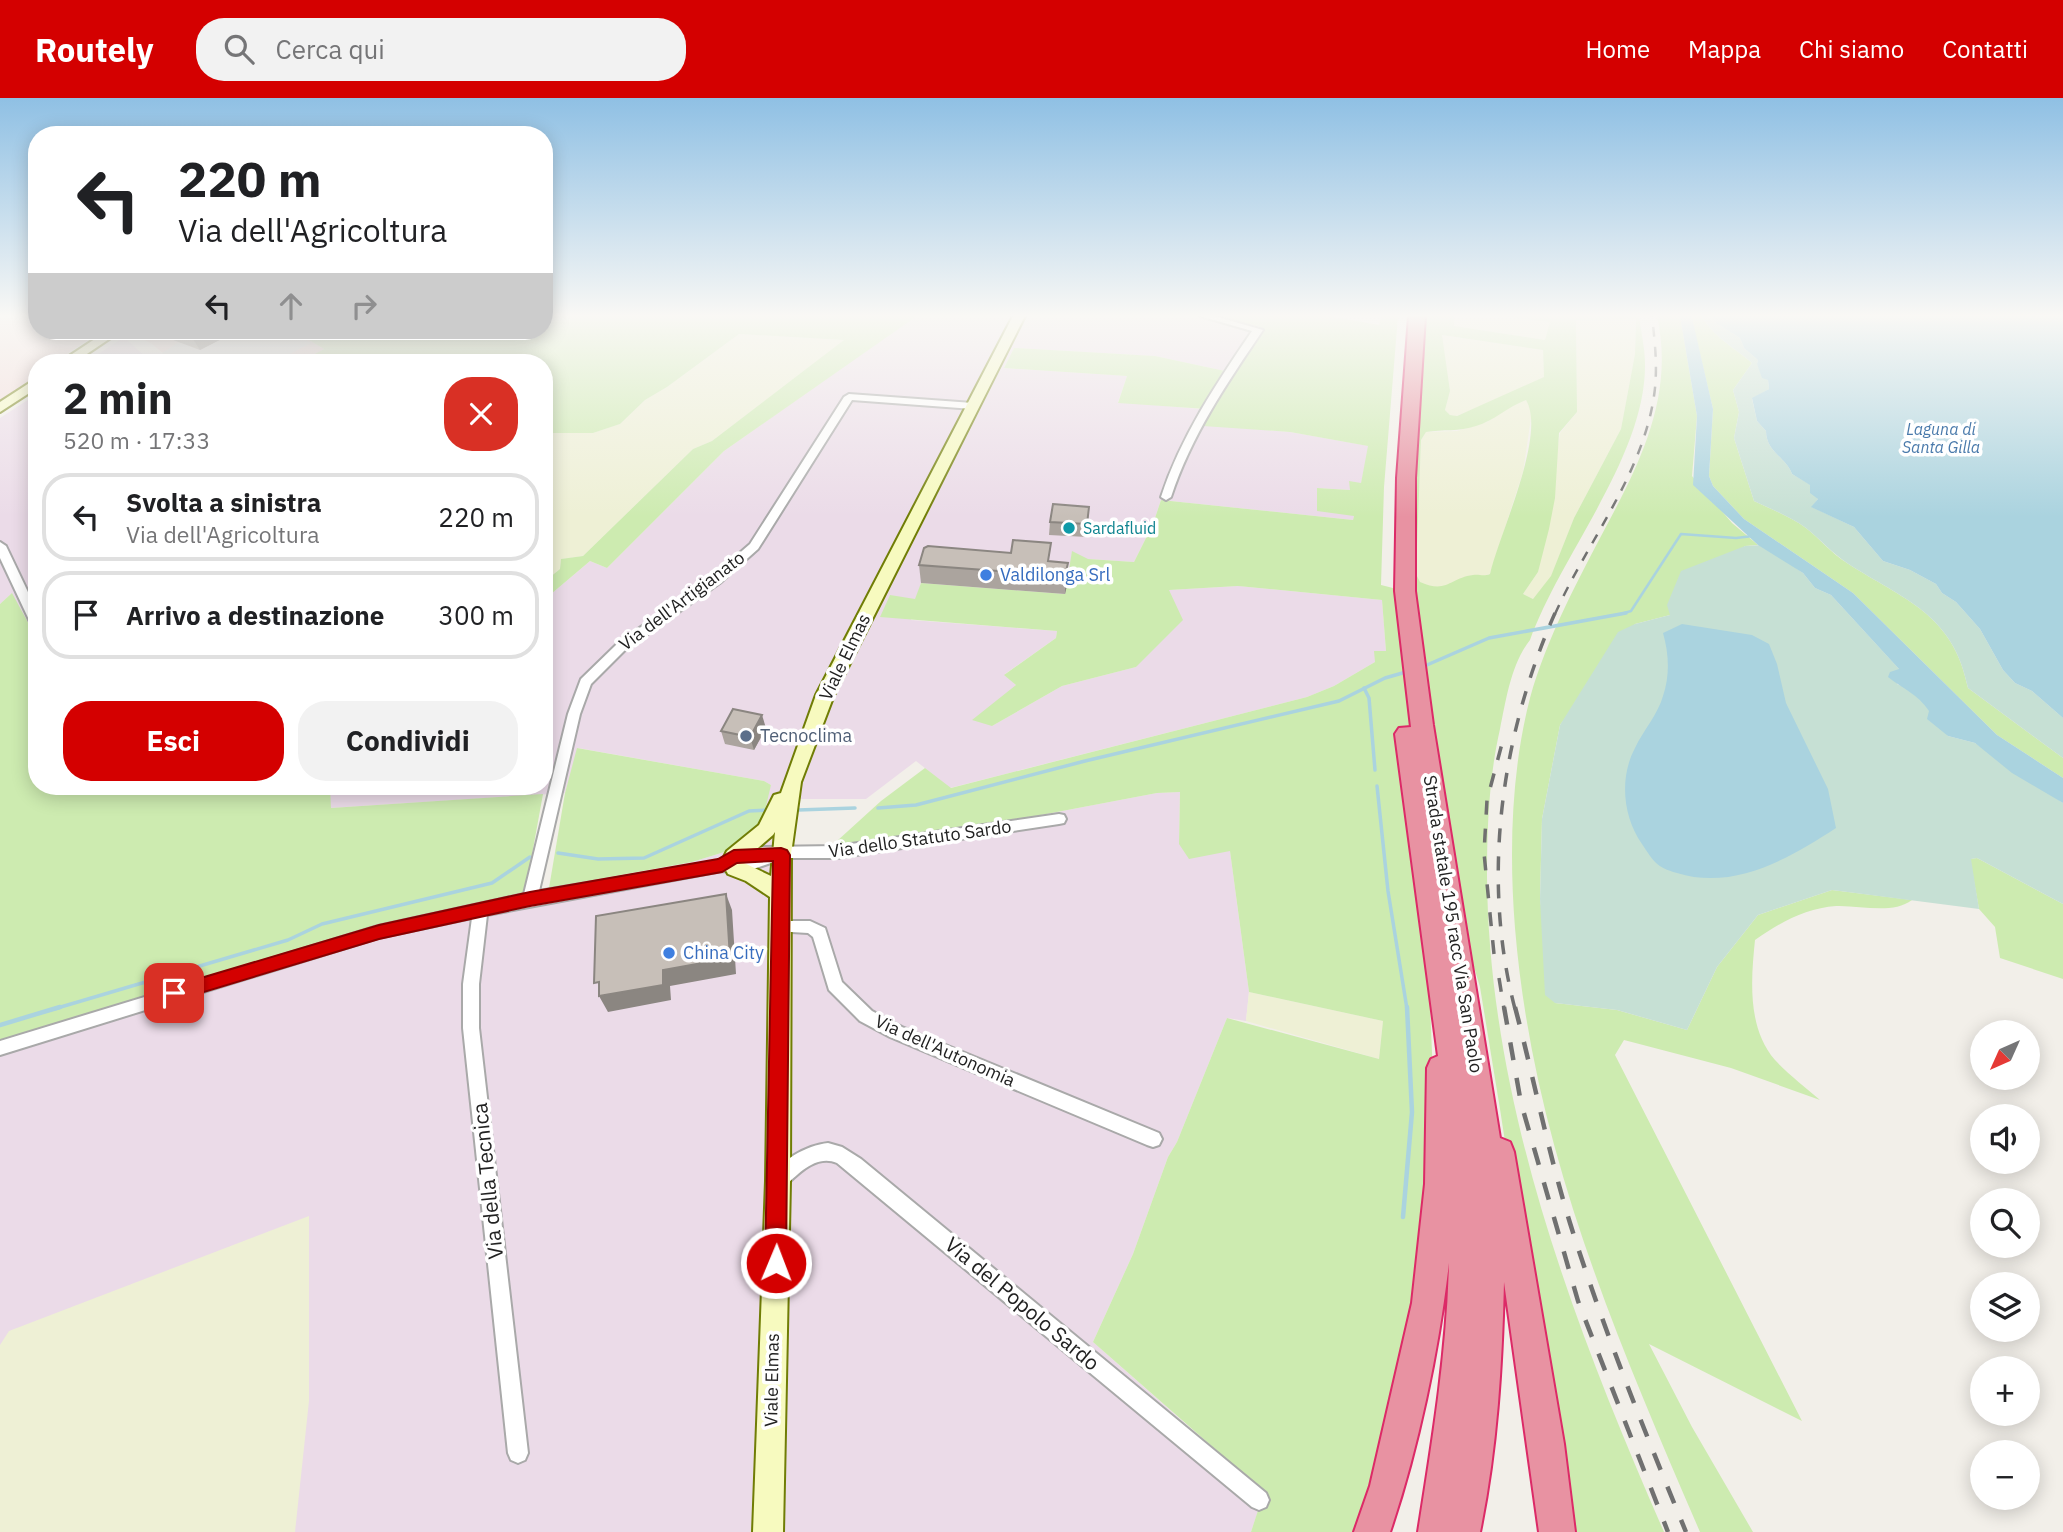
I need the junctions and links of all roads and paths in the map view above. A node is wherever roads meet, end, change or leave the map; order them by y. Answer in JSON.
{"nodes":[{"id":1,"x":985,"y":383,"type":"edge"},
{"id":2,"x":1223,"y":383,"type":"edge"},
{"id":3,"x":1399,"y":383,"type":"edge"},
{"id":4,"x":1413,"y":383,"type":"edge"},
{"id":5,"x":28,"y":388,"type":"edge"},
{"id":6,"x":973,"y":406,"type":"junction"},
{"id":7,"x":0,"y":408,"type":"edge"},
{"id":8,"x":1166,"y":497,"type":"dead end"},
{"id":9,"x":1,"y":550,"type":"edge"},
{"id":10,"x":1398,"y":590,"type":"junction"},
{"id":11,"x":28,"y":606,"type":"edge"},
{"id":12,"x":793,"y":781,"type":"junction"},
{"id":13,"x":1059,"y":819,"type":"dead end"},
{"id":14,"x":781,"y":855,"type":"junction"},
{"id":15,"x":730,"y":863,"type":"junction"},
{"id":16,"x":1439,"y":889,"type":"junction"},
{"id":17,"x":781,"y":893,"type":"junction"},
{"id":18,"x":530,"y":899,"type":"junction"},
{"id":19,"x":480,"y":910,"type":"junction"},
{"id":20,"x":780,"y":927,"type":"junction"},
{"id":21,"x":1448,"y":1016,"type":"junction"},
{"id":22,"x":0,"y":1048,"type":"edge"},
{"id":23,"x":1484,"y":1120,"type":"junction"},
{"id":24,"x":1153,"y":1139,"type":"dead end"},
{"id":25,"x":778,"y":1181,"type":"junction"},
{"id":26,"x":518,"y":1453,"type":"dead end"},
{"id":27,"x":1259,"y":1500,"type":"dead end"},
{"id":28,"x":768,"y":1532,"type":"edge"},
{"id":29,"x":1373,"y":1532,"type":"edge"},
{"id":30,"x":1436,"y":1532,"type":"edge"},
{"id":31,"x":1462,"y":1532,"type":"edge"},
{"id":32,"x":1557,"y":1532,"type":"edge"}],
"edges":[{"from":1,"to":6,"type":"main road","name":"Viale Elmas"},
{"from":2,"to":8,"type":"street"},
{"from":3,"to":10,"type":"highway","name":"Strada statale 195 racc Via San Paolo"},
{"from":4,"to":10,"type":"highway","name":"Strada statale 195 racc Via San Paolo"},
{"from":5,"to":7,"type":"main road"},
{"from":6,"to":12,"type":"main road","name":"Viale Elmas"},
{"from":6,"to":18,"type":"street","name":"Via dell'Artigianato"},
{"from":9,"to":11,"type":"street"},
{"from":10,"to":16,"type":"highway","name":"Strada statale 195 racc Via San Paolo"},
{"from":12,"to":14,"type":"main road","name":"Viale Elmas"},
{"from":12,"to":15,"type":"main road"},
{"from":13,"to":14,"type":"street","name":"Via dello Statuto Sardo"},
{"from":14,"to":15,"type":"street","name":"Via dello Statuto Sardo"},
{"from":14,"to":17,"type":"main road","name":"Viale Elmas"},
{"from":15,"to":17,"type":"main road"},
{"from":15,"to":18,"type":"street","name":"Via dello Statuto Sardo"},
{"from":16,"to":21,"type":"highway","name":"Strada statale 195 racc Via San Paolo"},
{"from":16,"to":23,"type":"highway","name":"Strada statale 195 racc Via San Paolo"},
{"from":17,"to":20,"type":"main road","name":"Viale Elmas"},
{"from":18,"to":19,"type":"street","name":"Via dello Statuto Sardo"},
{"from":19,"to":22,"type":"street","name":"Via dello Statuto Sardo"},
{"from":19,"to":26,"type":"street","name":"Via della Tecnica"},
{"from":20,"to":24,"type":"street","name":"Via dell'Autonomia"},
{"from":20,"to":25,"type":"main road","name":"Viale Elmas"},
{"from":21,"to":29,"type":"highway"},
{"from":21,"to":30,"type":"highway","name":"Strada statale 195 racc Via San Paolo"},
{"from":23,"to":31,"type":"highway","name":"Strada statale 195 racc Via San Paolo"},
{"from":23,"to":32,"type":"highway"},
{"from":25,"to":27,"type":"street","name":"Via del Popolo Sardo"},
{"from":25,"to":28,"type":"main road","name":"Viale Elmas"}]}
